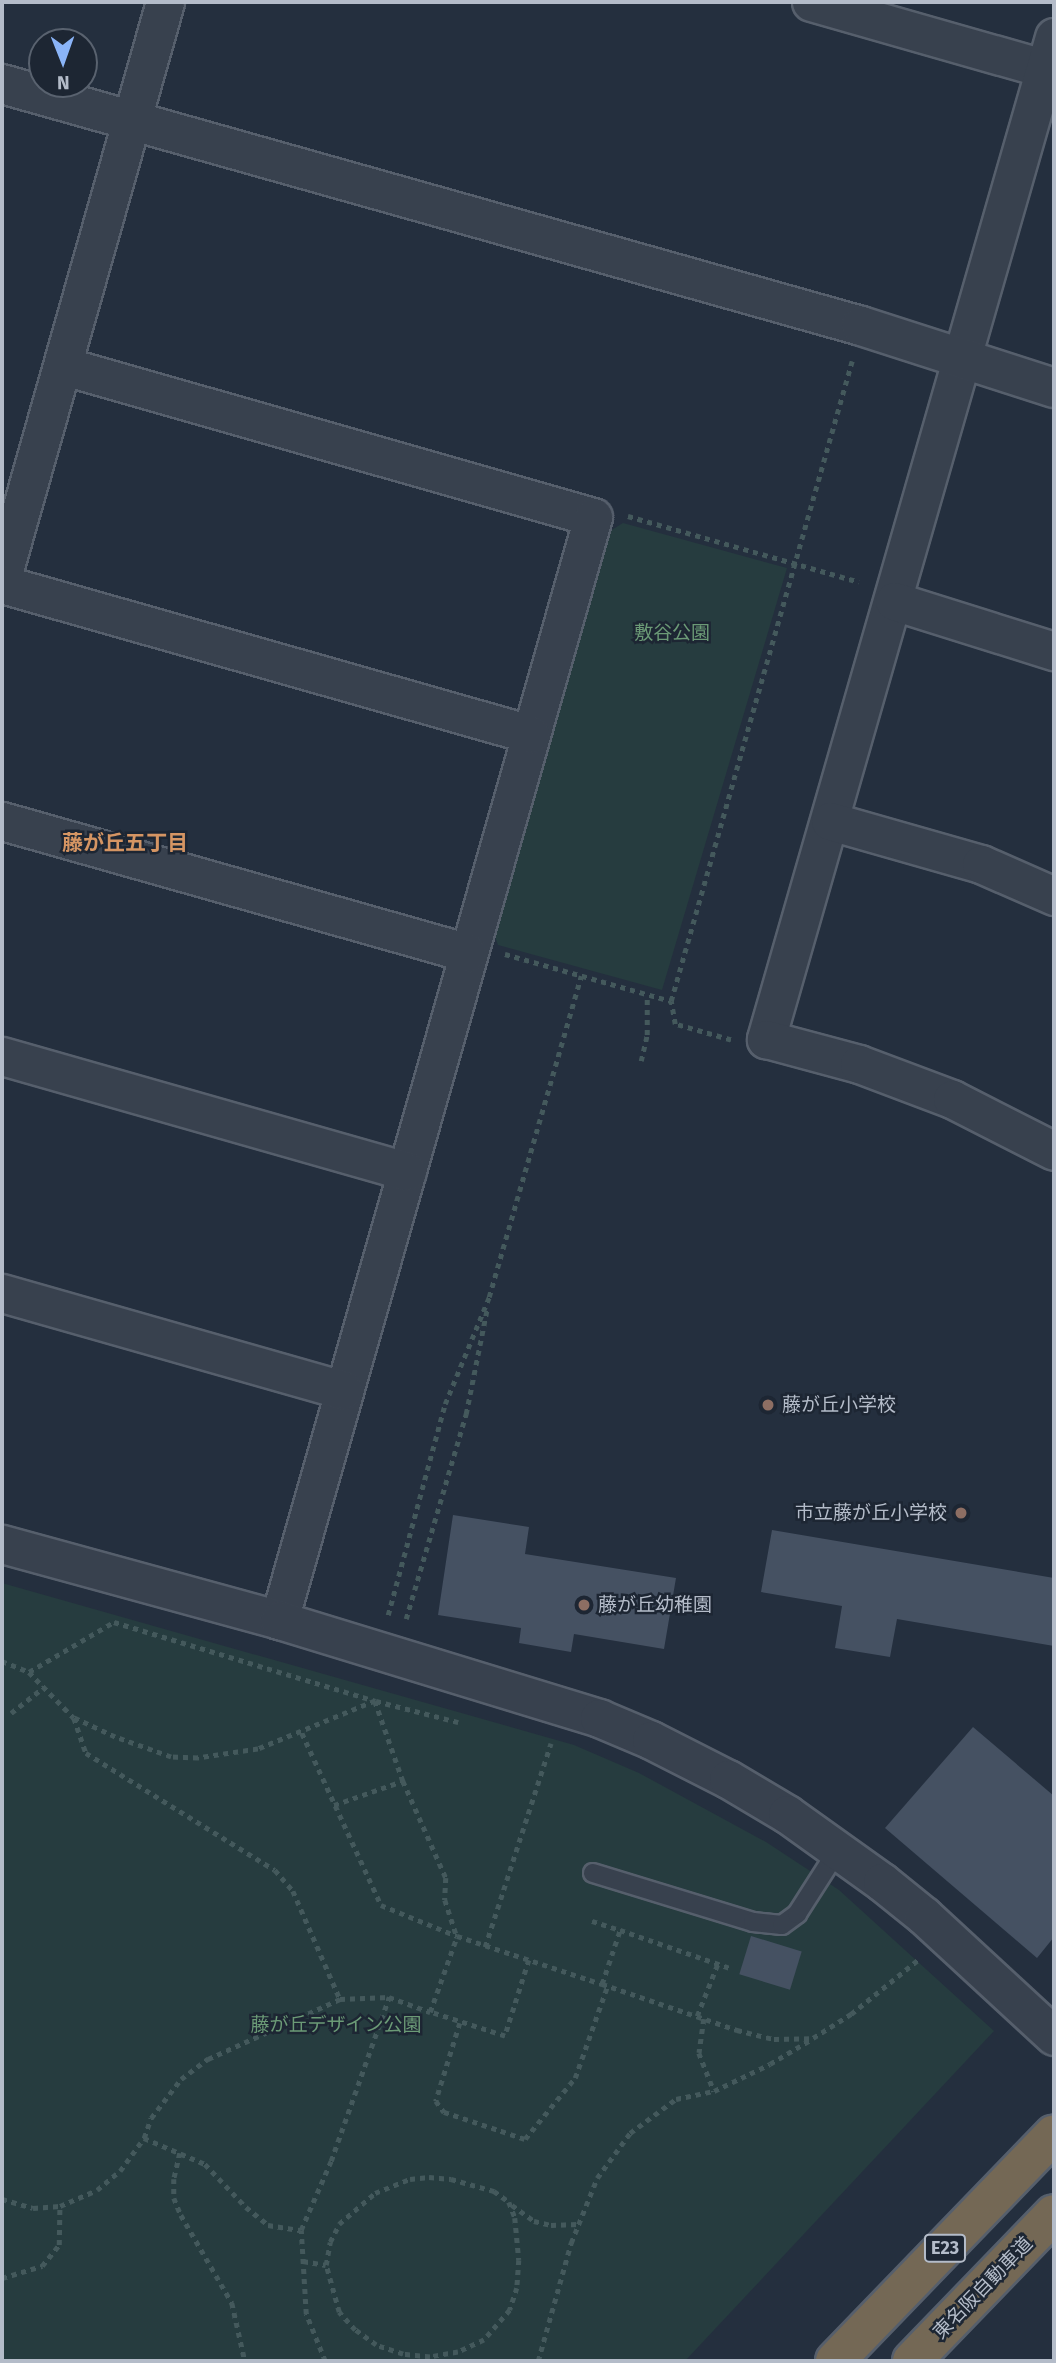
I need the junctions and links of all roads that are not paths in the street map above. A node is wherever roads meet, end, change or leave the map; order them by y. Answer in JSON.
{"nodes":[{"id":1,"x":165,"y":2,"type":"edge"},
{"id":2,"x":811,"y":2,"type":"edge"},
{"id":3,"x":1051,"y":58,"type":"edge"},
{"id":4,"x":2,"y":84,"type":"edge"},
{"id":5,"x":132,"y":119,"type":"junction"},
{"id":6,"x":962,"y":356,"type":"junction"},
{"id":7,"x":64,"y":366,"type":"junction"},
{"id":8,"x":1054,"y":388,"type":"edge"},
{"id":9,"x":2,"y":577,"type":"edge"},
{"id":10,"x":2,"y":584,"type":"edge"},
{"id":11,"x":895,"y":597,"type":"junction"},
{"id":12,"x":1054,"y":651,"type":"edge"},
{"id":13,"x":530,"y":734,"type":"junction"},
{"id":14,"x":2,"y":821,"type":"edge"},
{"id":15,"x":830,"y":821,"type":"junction"},
{"id":16,"x":1054,"y":896,"type":"edge"},
{"id":17,"x":469,"y":948,"type":"junction"},
{"id":18,"x":2,"y":1056,"type":"edge"},
{"id":19,"x":1054,"y":1151,"type":"edge"},
{"id":20,"x":407,"y":1171,"type":"junction"},
{"id":21,"x":2,"y":1293,"type":"edge"},
{"id":22,"x":343,"y":1390,"type":"junction"},
{"id":23,"x":2,"y":1544,"type":"edge"},
{"id":24,"x":279,"y":1620,"type":"junction"},
{"id":25,"x":838,"y":1850,"type":"junction"},
{"id":26,"x":593,"y":1872,"type":"dead end"},
{"id":27,"x":1054,"y":2036,"type":"edge"},
{"id":28,"x":1054,"y":2134,"type":"edge"},
{"id":29,"x":1054,"y":2214,"type":"edge"},
{"id":30,"x":835,"y":2361,"type":"edge"},
{"id":31,"x":912,"y":2361,"type":"edge"}],
"edges":[{"from":1,"to":5,"type":"street"},
{"from":2,"to":3,"type":"street"},
{"from":3,"to":6,"type":"street"},
{"from":4,"to":5,"type":"street"},
{"from":5,"to":6,"type":"street"},
{"from":5,"to":7,"type":"street"},
{"from":6,"to":8,"type":"street"},
{"from":6,"to":11,"type":"street"},
{"from":7,"to":9,"type":"street"},
{"from":7,"to":13,"type":"street"},
{"from":10,"to":13,"type":"street"},
{"from":11,"to":12,"type":"street"},
{"from":11,"to":15,"type":"street"},
{"from":13,"to":17,"type":"street"},
{"from":14,"to":17,"type":"street"},
{"from":15,"to":16,"type":"street"},
{"from":15,"to":19,"type":"street"},
{"from":17,"to":20,"type":"street"},
{"from":18,"to":20,"type":"street"},
{"from":20,"to":22,"type":"street"},
{"from":21,"to":22,"type":"street"},
{"from":22,"to":24,"type":"street"},
{"from":23,"to":24,"type":"street"},
{"from":24,"to":25,"type":"street"},
{"from":25,"to":26,"type":"lane"},
{"from":25,"to":27,"type":"street"},
{"from":28,"to":30,"type":"highway","number":"E23"},
{"from":29,"to":31,"type":"highway","name":"東名阪自動車道","number":"E23"}]}
